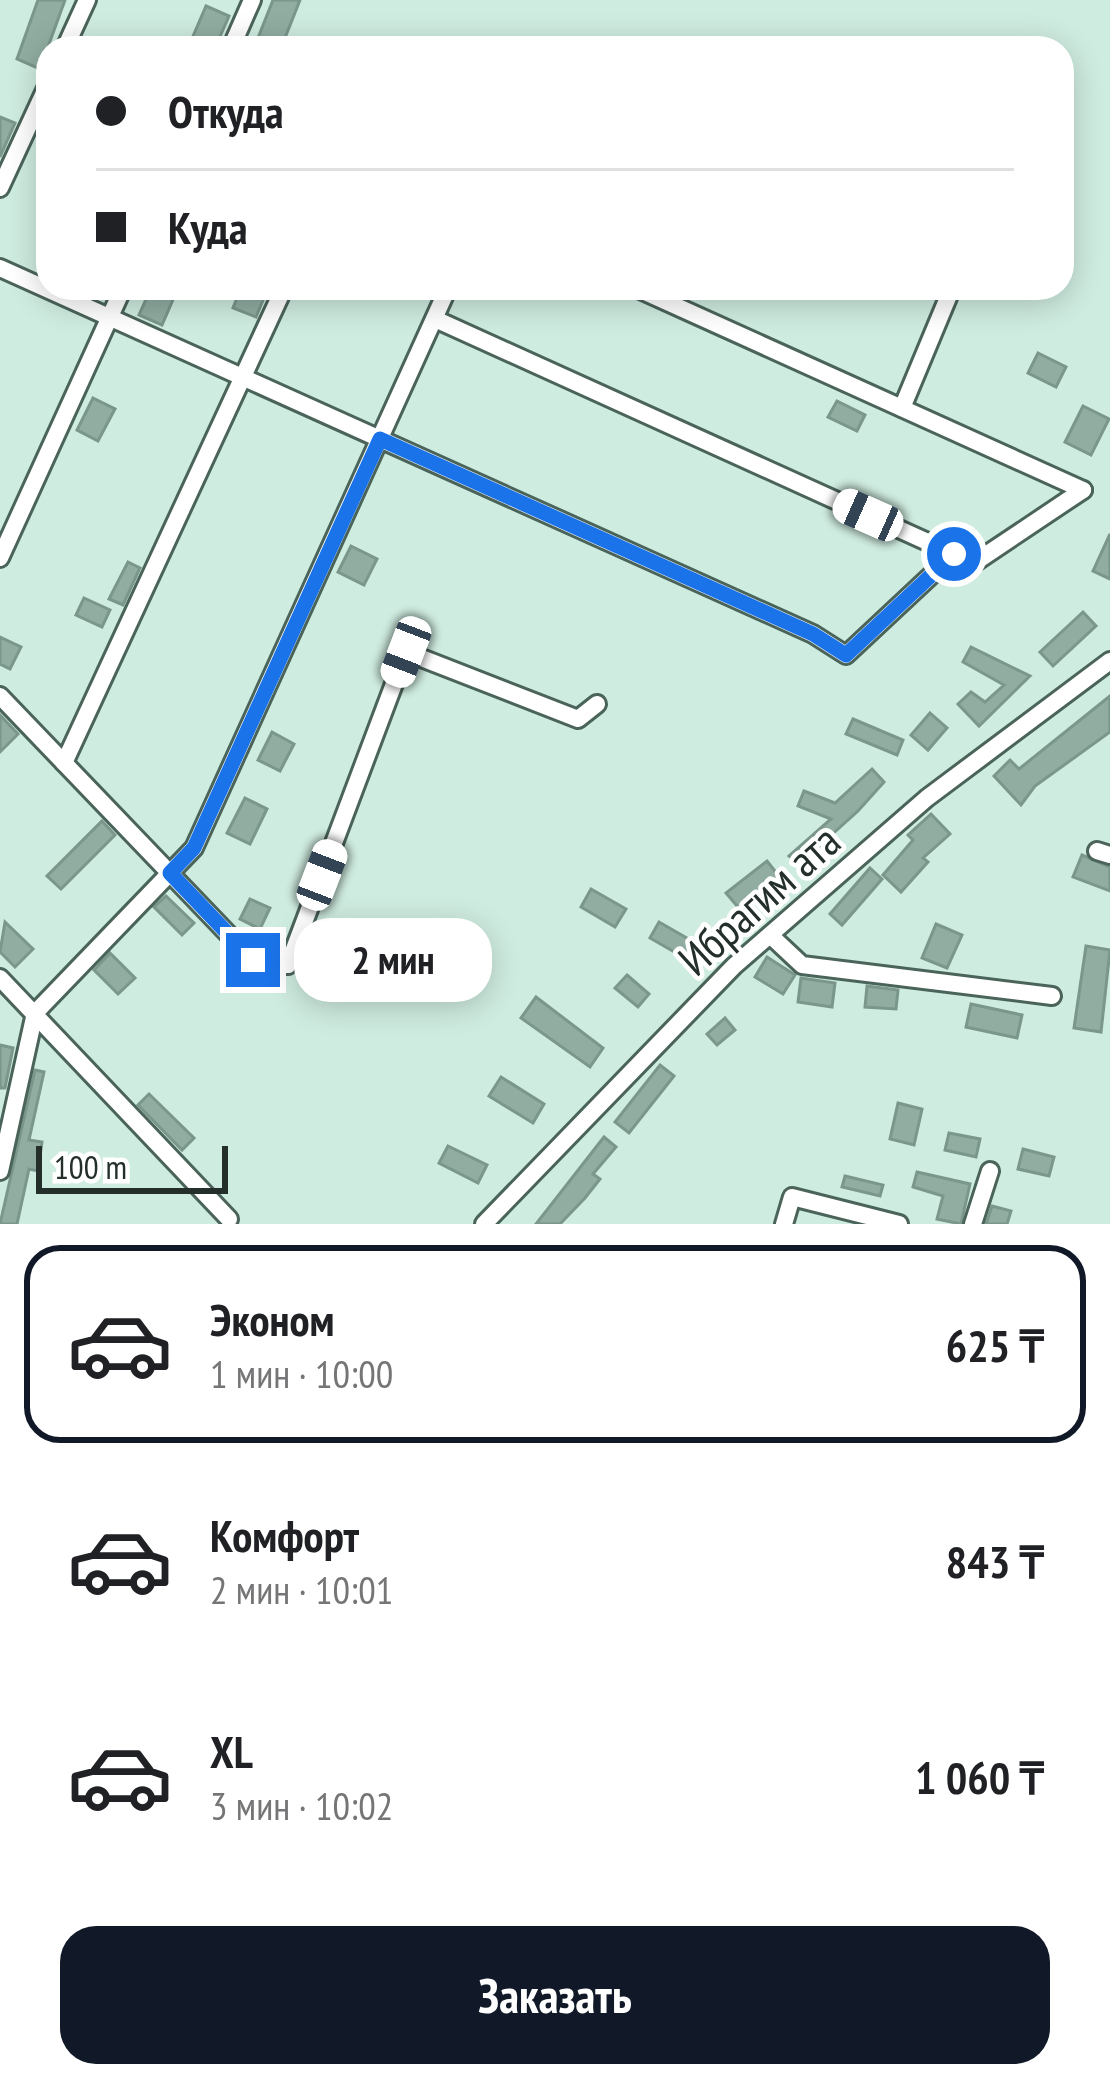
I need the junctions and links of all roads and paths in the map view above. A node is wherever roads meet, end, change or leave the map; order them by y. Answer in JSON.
{"nodes":[{"id":1,"x":87,"y":0,"type":"edge"},
{"id":2,"x":252,"y":0,"type":"edge"},
{"id":3,"x":70,"y":36,"type":"edge"},
{"id":4,"x":236,"y":36,"type":"edge"},
{"id":5,"x":36,"y":110,"type":"edge"},
{"id":6,"x":0,"y":188,"type":"edge"},
{"id":7,"x":0,"y":268,"type":"edge"},
{"id":8,"x":36,"y":284,"type":"edge"},
{"id":9,"x":72,"y":300,"type":"edge"},
{"id":10,"x":117,"y":300,"type":"edge"},
{"id":11,"x":279,"y":300,"type":"edge"},
{"id":12,"x":443,"y":300,"type":"edge"},
{"id":13,"x":663,"y":300,"type":"edge"},
{"id":14,"x":947,"y":300,"type":"edge"},
{"id":15,"x":110,"y":317,"type":"junction"},
{"id":16,"x":434,"y":319,"type":"junction"},
{"id":17,"x":243,"y":378,"type":"junction"},
{"id":18,"x":902,"y":408,"type":"junction"},
{"id":19,"x":380,"y":439,"type":"junction"},
{"id":20,"x":954,"y":554,"type":"junction"},
{"id":21,"x":0,"y":558,"type":"edge"},
{"id":22,"x":1110,"y":661,"type":"edge"},
{"id":23,"x":0,"y":696,"type":"edge"},
{"id":24,"x":597,"y":704,"type":"dead end"},
{"id":25,"x":64,"y":764,"type":"junction"},
{"id":26,"x":170,"y":873,"type":"junction"},
{"id":27,"x":770,"y":934,"type":"junction"},
{"id":28,"x":0,"y":978,"type":"edge"},
{"id":29,"x":1052,"y":996,"type":"dead end"},
{"id":30,"x":35,"y":1013,"type":"junction"},
{"id":31,"x":0,"y":1171,"type":"edge"},
{"id":32,"x":990,"y":1171,"type":"dead end"},
{"id":33,"x":229,"y":1219,"type":"dead end"},
{"id":34,"x":484,"y":1224,"type":"edge"},
{"id":35,"x":784,"y":1224,"type":"edge"},
{"id":36,"x":899,"y":1224,"type":"edge"},
{"id":37,"x":973,"y":1224,"type":"edge"}],
"edges":[{"from":1,"to":3,"type":"street"},
{"from":2,"to":4,"type":"street"},
{"from":5,"to":6,"type":"street"},
{"from":7,"to":8,"type":"street"},
{"from":9,"to":15,"type":"street"},
{"from":10,"to":15,"type":"street"},
{"from":11,"to":17,"type":"street"},
{"from":12,"to":16,"type":"street"},
{"from":13,"to":18,"type":"street"},
{"from":14,"to":18,"type":"street"},
{"from":15,"to":17,"type":"street"},
{"from":15,"to":21,"type":"street"},
{"from":16,"to":19,"type":"street"},
{"from":16,"to":20,"type":"street"},
{"from":17,"to":19,"type":"street"},
{"from":17,"to":25,"type":"street"},
{"from":18,"to":20,"type":"street"},
{"from":19,"to":20,"type":"street"},
{"from":19,"to":26,"type":"street"},
{"from":22,"to":27,"type":"street","name":"Ибрагим ата"},
{"from":23,"to":25,"type":"street"},
{"from":24,"to":26,"type":"street"},
{"from":25,"to":26,"type":"street"},
{"from":26,"to":30,"type":"street"},
{"from":27,"to":29,"type":"street"},
{"from":27,"to":34,"type":"street","name":"Ибрагим ата"},
{"from":28,"to":30,"type":"street"},
{"from":30,"to":31,"type":"street"},
{"from":30,"to":33,"type":"street"},
{"from":32,"to":37,"type":"street"},
{"from":35,"to":36,"type":"street"}]}
